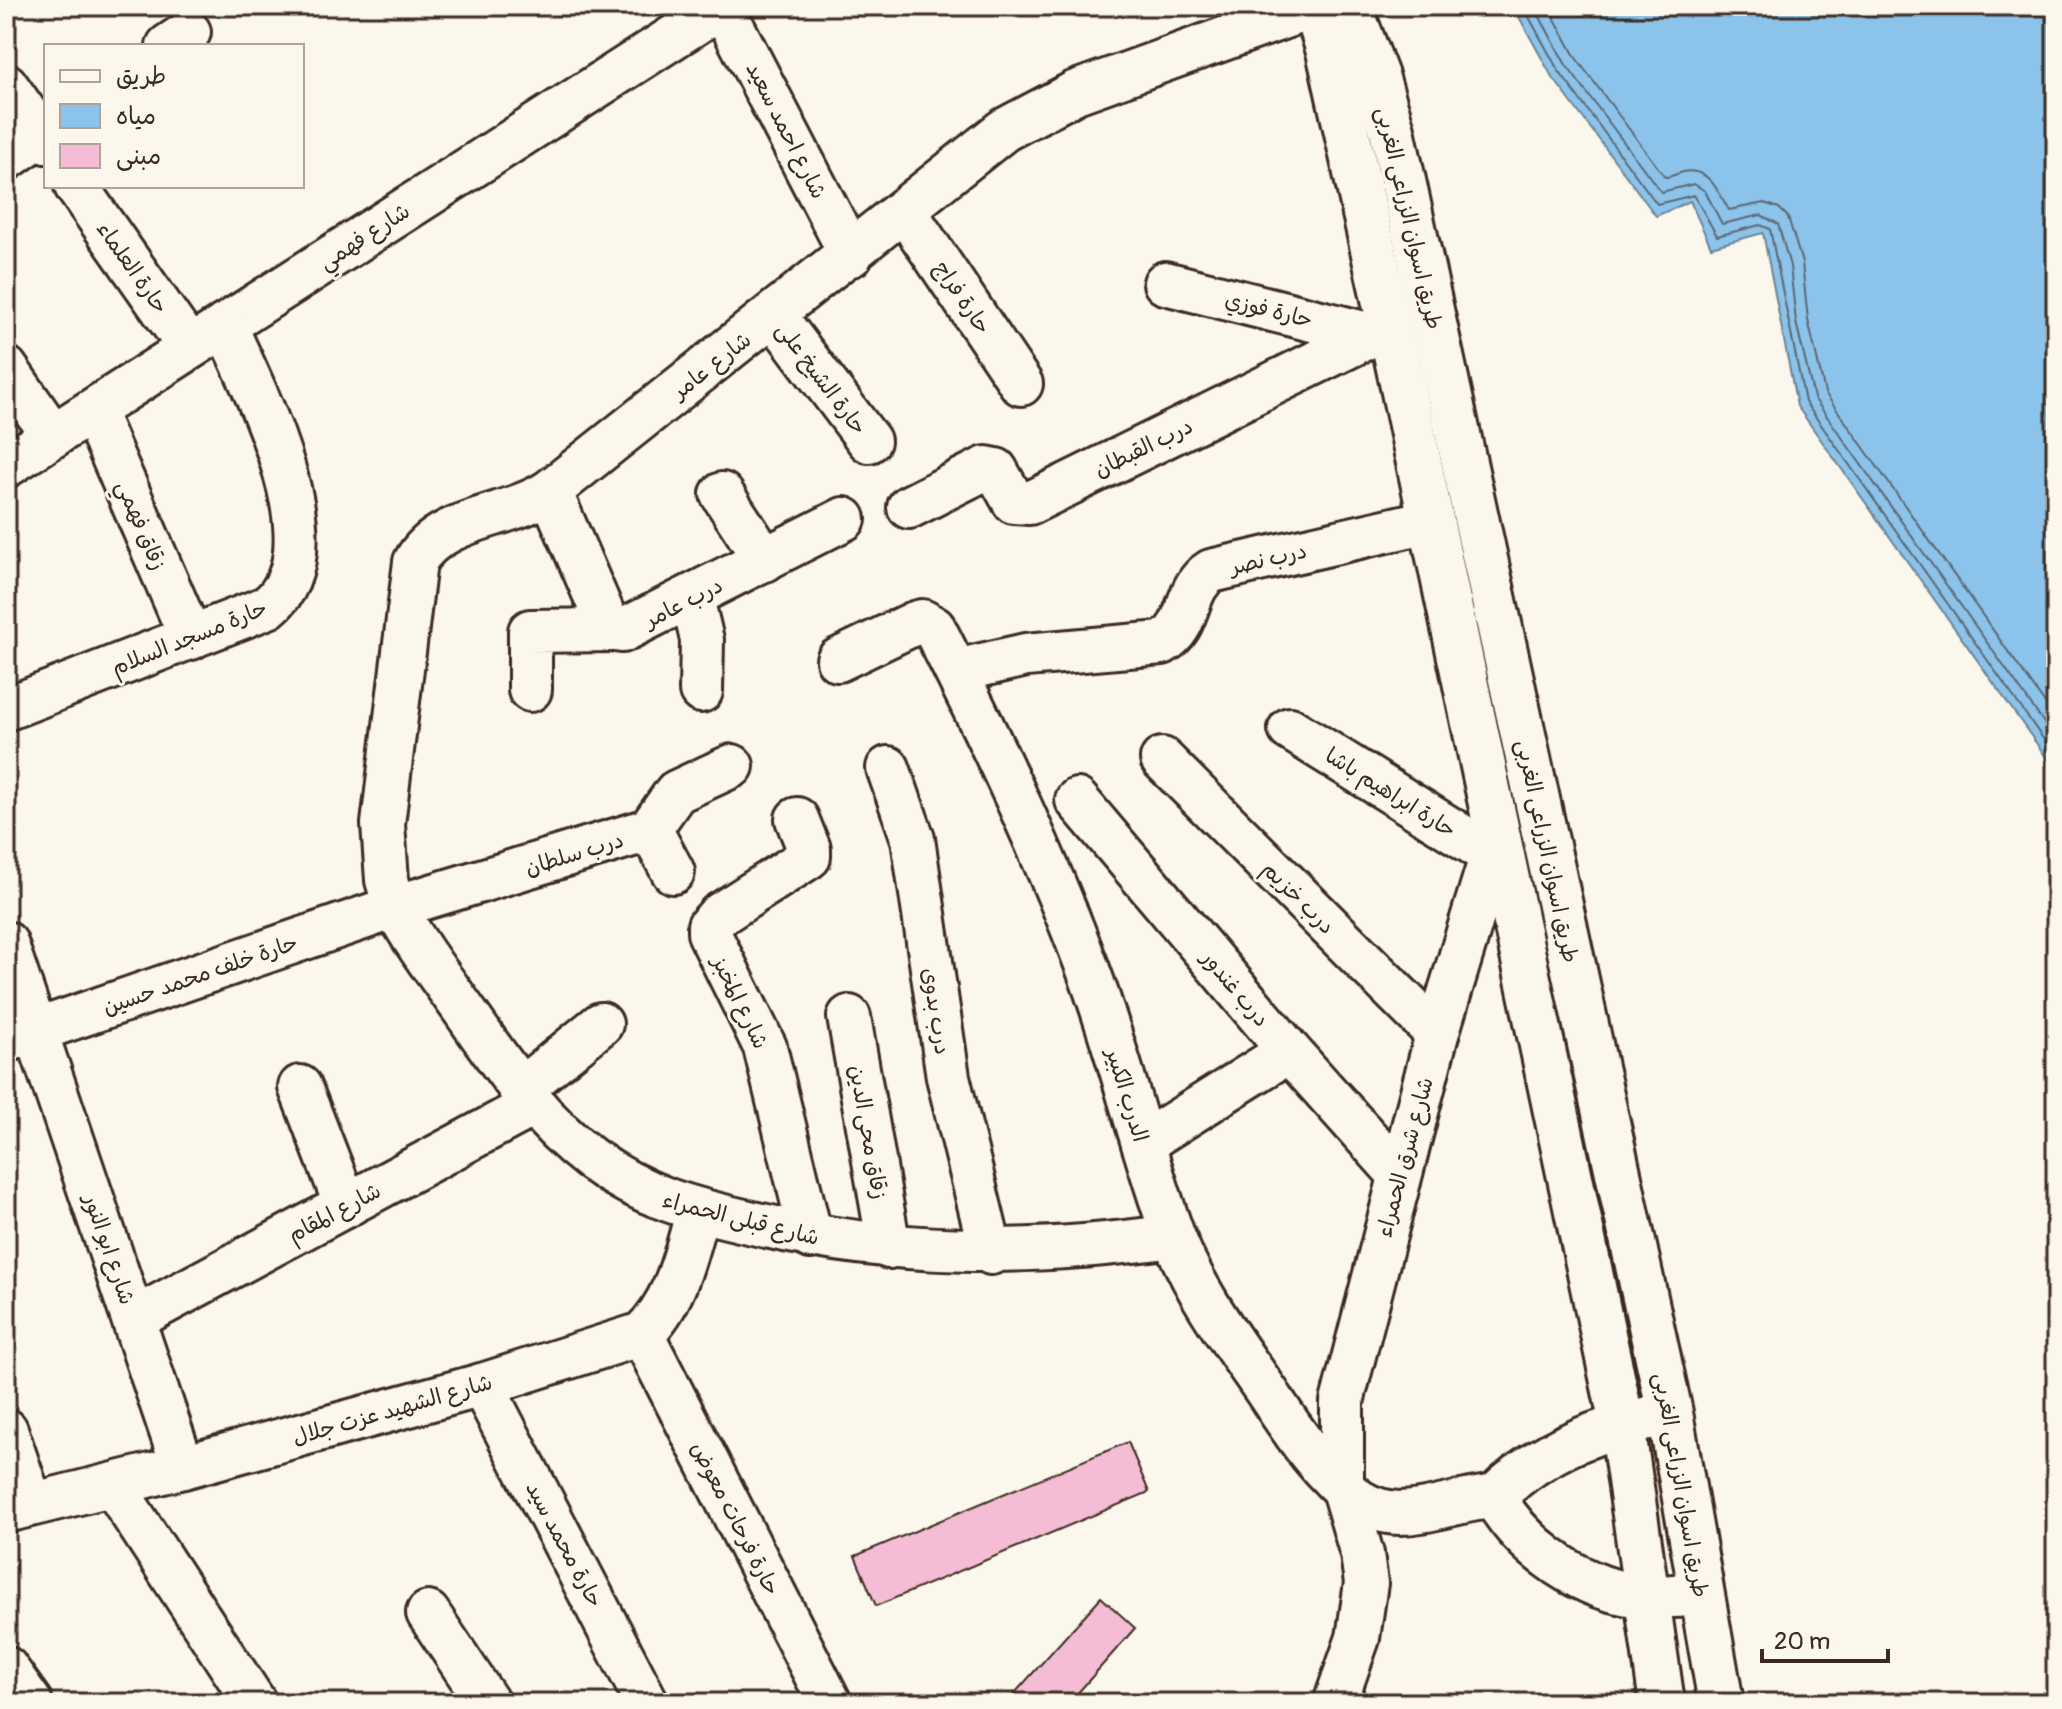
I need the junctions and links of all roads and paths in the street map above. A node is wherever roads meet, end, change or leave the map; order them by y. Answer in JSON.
{"nodes":[{"id":1,"x":722,"y":6,"type":"edge"},
{"id":2,"x":1315,"y":6,"type":"edge"},
{"id":3,"x":1349,"y":6,"type":"edge"},
{"id":4,"x":6,"y":85,"type":"edge"},
{"id":5,"x":44,"y":136,"type":"edge"},
{"id":6,"x":6,"y":159,"type":"edge"},
{"id":7,"x":77,"y":188,"type":"edge"},
{"id":8,"x":904,"y":210,"type":"junction"},
{"id":9,"x":851,"y":255,"type":"junction"},
{"id":10,"x":1165,"y":283,"type":"dead end"},
{"id":11,"x":774,"y":315,"type":"junction"},
{"id":12,"x":225,"y":325,"type":"junction"},
{"id":13,"x":1382,"y":333,"type":"junction"},
{"id":14,"x":189,"y":347,"type":"junction"},
{"id":15,"x":6,"y":368,"type":"edge"},
{"id":16,"x":1021,"y":384,"type":"dead end"},
{"id":17,"x":93,"y":411,"type":"junction"},
{"id":18,"x":53,"y":436,"type":"junction"},
{"id":19,"x":869,"y":441,"type":"dead end"},
{"id":20,"x":6,"y":466,"type":"edge"},
{"id":21,"x":550,"y":491,"type":"junction"},
{"id":22,"x":722,"y":494,"type":"dead end"},
{"id":23,"x":909,"y":507,"type":"dead end"},
{"id":24,"x":844,"y":519,"type":"dead end"},
{"id":25,"x":1429,"y":521,"type":"junction"},
{"id":26,"x":765,"y":560,"type":"junction"},
{"id":27,"x":692,"y":598,"type":"junction"},
{"id":28,"x":614,"y":630,"type":"junction"},
{"id":29,"x":191,"y":638,"type":"junction"},
{"id":30,"x":838,"y":660,"type":"dead end"},
{"id":31,"x":956,"y":671,"type":"junction"},
{"id":32,"x":530,"y":690,"type":"dead end"},
{"id":33,"x":701,"y":691,"type":"dead end"},
{"id":34,"x":6,"y":709,"type":"edge"},
{"id":35,"x":1290,"y":729,"type":"dead end"},
{"id":36,"x":1162,"y":759,"type":"dead end"},
{"id":37,"x":732,"y":766,"type":"dead end"},
{"id":38,"x":888,"y":768,"type":"dead end"},
{"id":39,"x":1077,"y":800,"type":"dead end"},
{"id":40,"x":797,"y":819,"type":"dead end"},
{"id":41,"x":650,"y":829,"type":"junction"},
{"id":42,"x":1495,"y":845,"type":"junction"},
{"id":43,"x":673,"y":872,"type":"dead end"},
{"id":44,"x":395,"y":907,"type":"junction"},
{"id":45,"x":6,"y":943,"type":"edge"},
{"id":46,"x":849,"y":1017,"type":"dead end"},
{"id":47,"x":601,"y":1024,"type":"dead end"},
{"id":48,"x":1437,"y":1034,"type":"junction"},
{"id":49,"x":21,"y":1036,"type":"edge"},
{"id":50,"x":1289,"y":1051,"type":"junction"},
{"id":51,"x":300,"y":1087,"type":"dead end"},
{"id":52,"x":527,"y":1098,"type":"junction"},
{"id":53,"x":1143,"y":1143,"type":"junction"},
{"id":54,"x":1399,"y":1174,"type":"junction"},
{"id":55,"x":346,"y":1206,"type":"junction"},
{"id":56,"x":698,"y":1210,"type":"junction"},
{"id":57,"x":1173,"y":1236,"type":"junction"},
{"id":58,"x":811,"y":1237,"type":"junction"},
{"id":59,"x":889,"y":1247,"type":"junction"},
{"id":60,"x":991,"y":1253,"type":"junction"},
{"id":61,"x":134,"y":1319,"type":"junction"},
{"id":62,"x":642,"y":1334,"type":"junction"},
{"id":63,"x":482,"y":1385,"type":"junction"},
{"id":64,"x":1670,"y":1413,"type":"junction"},
{"id":65,"x":1622,"y":1424,"type":"junction"},
{"id":66,"x":6,"y":1430,"type":"edge"},
{"id":67,"x":183,"y":1467,"type":"junction"},
{"id":68,"x":113,"y":1485,"type":"junction"},
{"id":69,"x":1342,"y":1486,"type":"junction"},
{"id":70,"x":1494,"y":1497,"type":"junction"},
{"id":71,"x":19,"y":1507,"type":"edge"},
{"id":72,"x":1702,"y":1594,"type":"junction"},
{"id":73,"x":1646,"y":1597,"type":"junction"},
{"id":74,"x":428,"y":1613,"type":"dead end"},
{"id":75,"x":6,"y":1668,"type":"edge"},
{"id":76,"x":31,"y":1703,"type":"edge"},
{"id":77,"x":255,"y":1703,"type":"edge"},
{"id":78,"x":488,"y":1703,"type":"edge"},
{"id":79,"x":647,"y":1703,"type":"edge"},
{"id":80,"x":830,"y":1703,"type":"edge"},
{"id":81,"x":1335,"y":1703,"type":"edge"},
{"id":82,"x":1662,"y":1703,"type":"edge"},
{"id":83,"x":1721,"y":1703,"type":"edge"}],
"edges":[{"from":1,"to":9,"type":"street","name":"شارع احمد سعيد"},
{"from":1,"to":12,"type":"street","name":"شارع فهمي"},
{"from":2,"to":8,"type":"street","name":"شارع عامر"},
{"from":2,"to":13,"type":"main road","name":"طريق اسوان الزراعى الغربى"},
{"from":3,"to":64,"type":"main road","name":"طريق اسوان الزراعى الغربى"},
{"from":4,"to":5,"type":"street"},
{"from":5,"to":6,"type":"street"},
{"from":7,"to":14,"type":"street","name":"حارة العلماء"},
{"from":8,"to":9,"type":"street","name":"شارع عامر"},
{"from":8,"to":16,"type":"street","name":"حارة فراج"},
{"from":9,"to":11,"type":"street","name":"شارع عامر"},
{"from":10,"to":13,"type":"street","name":"حارة فوزي"},
{"from":11,"to":19,"type":"street","name":"حارة الشيخ على"},
{"from":11,"to":21,"type":"street","name":"شارع عامر"},
{"from":12,"to":14,"type":"street","name":"شارع فهمي"},
{"from":12,"to":29,"type":"street","name":"حارة مسجد السلام"},
{"from":13,"to":23,"type":"street","name":"درب القبطان"},
{"from":13,"to":25,"type":"main road","name":"طريق اسوان الزراعى الغربى"},
{"from":14,"to":17,"type":"street","name":"شارع فهمي"},
{"from":15,"to":18,"type":"street"},
{"from":17,"to":18,"type":"street","name":"شارع فهمي"},
{"from":17,"to":29,"type":"street","name":"زقاق فهمي"},
{"from":18,"to":20,"type":"street","name":"شارع فهمي"},
{"from":21,"to":28,"type":"street","name":"درب عامر"},
{"from":21,"to":44,"type":"street","name":"شارع عامر"},
{"from":22,"to":26,"type":"street"},
{"from":24,"to":26,"type":"street","name":"درب عامر"},
{"from":25,"to":31,"type":"street","name":"درب نصر"},
{"from":25,"to":42,"type":"main road","name":"طريق اسوان الزراعى الغربى"},
{"from":26,"to":27,"type":"street","name":"درب عامر"},
{"from":27,"to":28,"type":"street","name":"درب عامر"},
{"from":27,"to":33,"type":"street"},
{"from":28,"to":32,"type":"street"},
{"from":29,"to":34,"type":"street","name":"حارة مسجد السلام"},
{"from":30,"to":31,"type":"street","name":"الدرب الكبير"},
{"from":31,"to":53,"type":"street","name":"الدرب الكبير"},
{"from":35,"to":42,"type":"street","name":"حارة ابراهيم باشا"},
{"from":36,"to":48,"type":"street","name":"درب خزيم"},
{"from":37,"to":41,"type":"street","name":"درب سلطان"},
{"from":38,"to":60,"type":"street","name":"درب بدوى"},
{"from":39,"to":50,"type":"street","name":"درب غندور"},
{"from":40,"to":58,"type":"street","name":"شارع المخبز"},
{"from":41,"to":43,"type":"street"},
{"from":41,"to":44,"type":"street","name":"درب سلطان"},
{"from":42,"to":48,"type":"street","name":"شارع شرق الحمراء"},
{"from":42,"to":65,"type":"main road","name":"طريق اسوان الزراعى الغربى"},
{"from":44,"to":49,"type":"street","name":"حارة خلف محمد حسين"},
{"from":44,"to":52,"type":"street","name":"شارع قبلى الحمراء"},
{"from":45,"to":49,"type":"street","name":"شارع ابو النور"},
{"from":46,"to":59,"type":"street","name":"زقاق محى الدين"},
{"from":47,"to":52,"type":"street","name":"شارع المقام"},
{"from":48,"to":54,"type":"street","name":"شارع شرق الحمراء"},
{"from":49,"to":61,"type":"street","name":"شارع ابو النور"},
{"from":50,"to":53,"type":"street"},
{"from":50,"to":54,"type":"street","name":"درب غندور"},
{"from":51,"to":55,"type":"street"},
{"from":52,"to":55,"type":"street","name":"شارع المقام"},
{"from":52,"to":56,"type":"street","name":"شارع قبلى الحمراء"},
{"from":53,"to":57,"type":"street","name":"الدرب الكبير"},
{"from":54,"to":69,"type":"street","name":"شارع شرق الحمراء"},
{"from":55,"to":61,"type":"street","name":"شارع المقام"},
{"from":56,"to":58,"type":"street","name":"شارع قبلى الحمراء"},
{"from":56,"to":62,"type":"street"},
{"from":57,"to":60,"type":"street","name":"شارع قبلى الحمراء"},
{"from":57,"to":69,"type":"street","name":"الدرب الكبير"},
{"from":58,"to":59,"type":"street","name":"شارع قبلى الحمراء"},
{"from":59,"to":60,"type":"street","name":"شارع قبلى الحمراء"},
{"from":61,"to":67,"type":"street","name":"شارع ابو النور"},
{"from":62,"to":63,"type":"street","name":"شارع الشهيد عزت جلال"},
{"from":62,"to":80,"type":"street","name":"حارة فرحات معوض"},
{"from":63,"to":67,"type":"street","name":"شارع الشهيد عزت جلال"},
{"from":63,"to":79,"type":"street","name":"حارة محمد سيد"},
{"from":64,"to":65,"type":"street"},
{"from":64,"to":72,"type":"main road","name":"طريق اسوان الزراعى الغربى"},
{"from":65,"to":70,"type":"street"},
{"from":65,"to":73,"type":"main road","name":"طريق اسوان الزراعى الغربى"},
{"from":66,"to":71,"type":"street"},
{"from":67,"to":68,"type":"street","name":"شارع الشهيد عزت جلال"},
{"from":68,"to":71,"type":"street","name":"شارع الشهيد عزت جلال"},
{"from":68,"to":77,"type":"street"},
{"from":69,"to":70,"type":"street","name":"الدرب الكبير"},
{"from":69,"to":81,"type":"street"},
{"from":70,"to":73,"type":"street"},
{"from":72,"to":73,"type":"street"},
{"from":72,"to":83,"type":"main road","name":"طريق اسوان الزراعى الغربى"},
{"from":73,"to":82,"type":"main road","name":"طريق اسوان الزراعى الغربى"},
{"from":74,"to":78,"type":"street"},
{"from":75,"to":76,"type":"street"}]}
